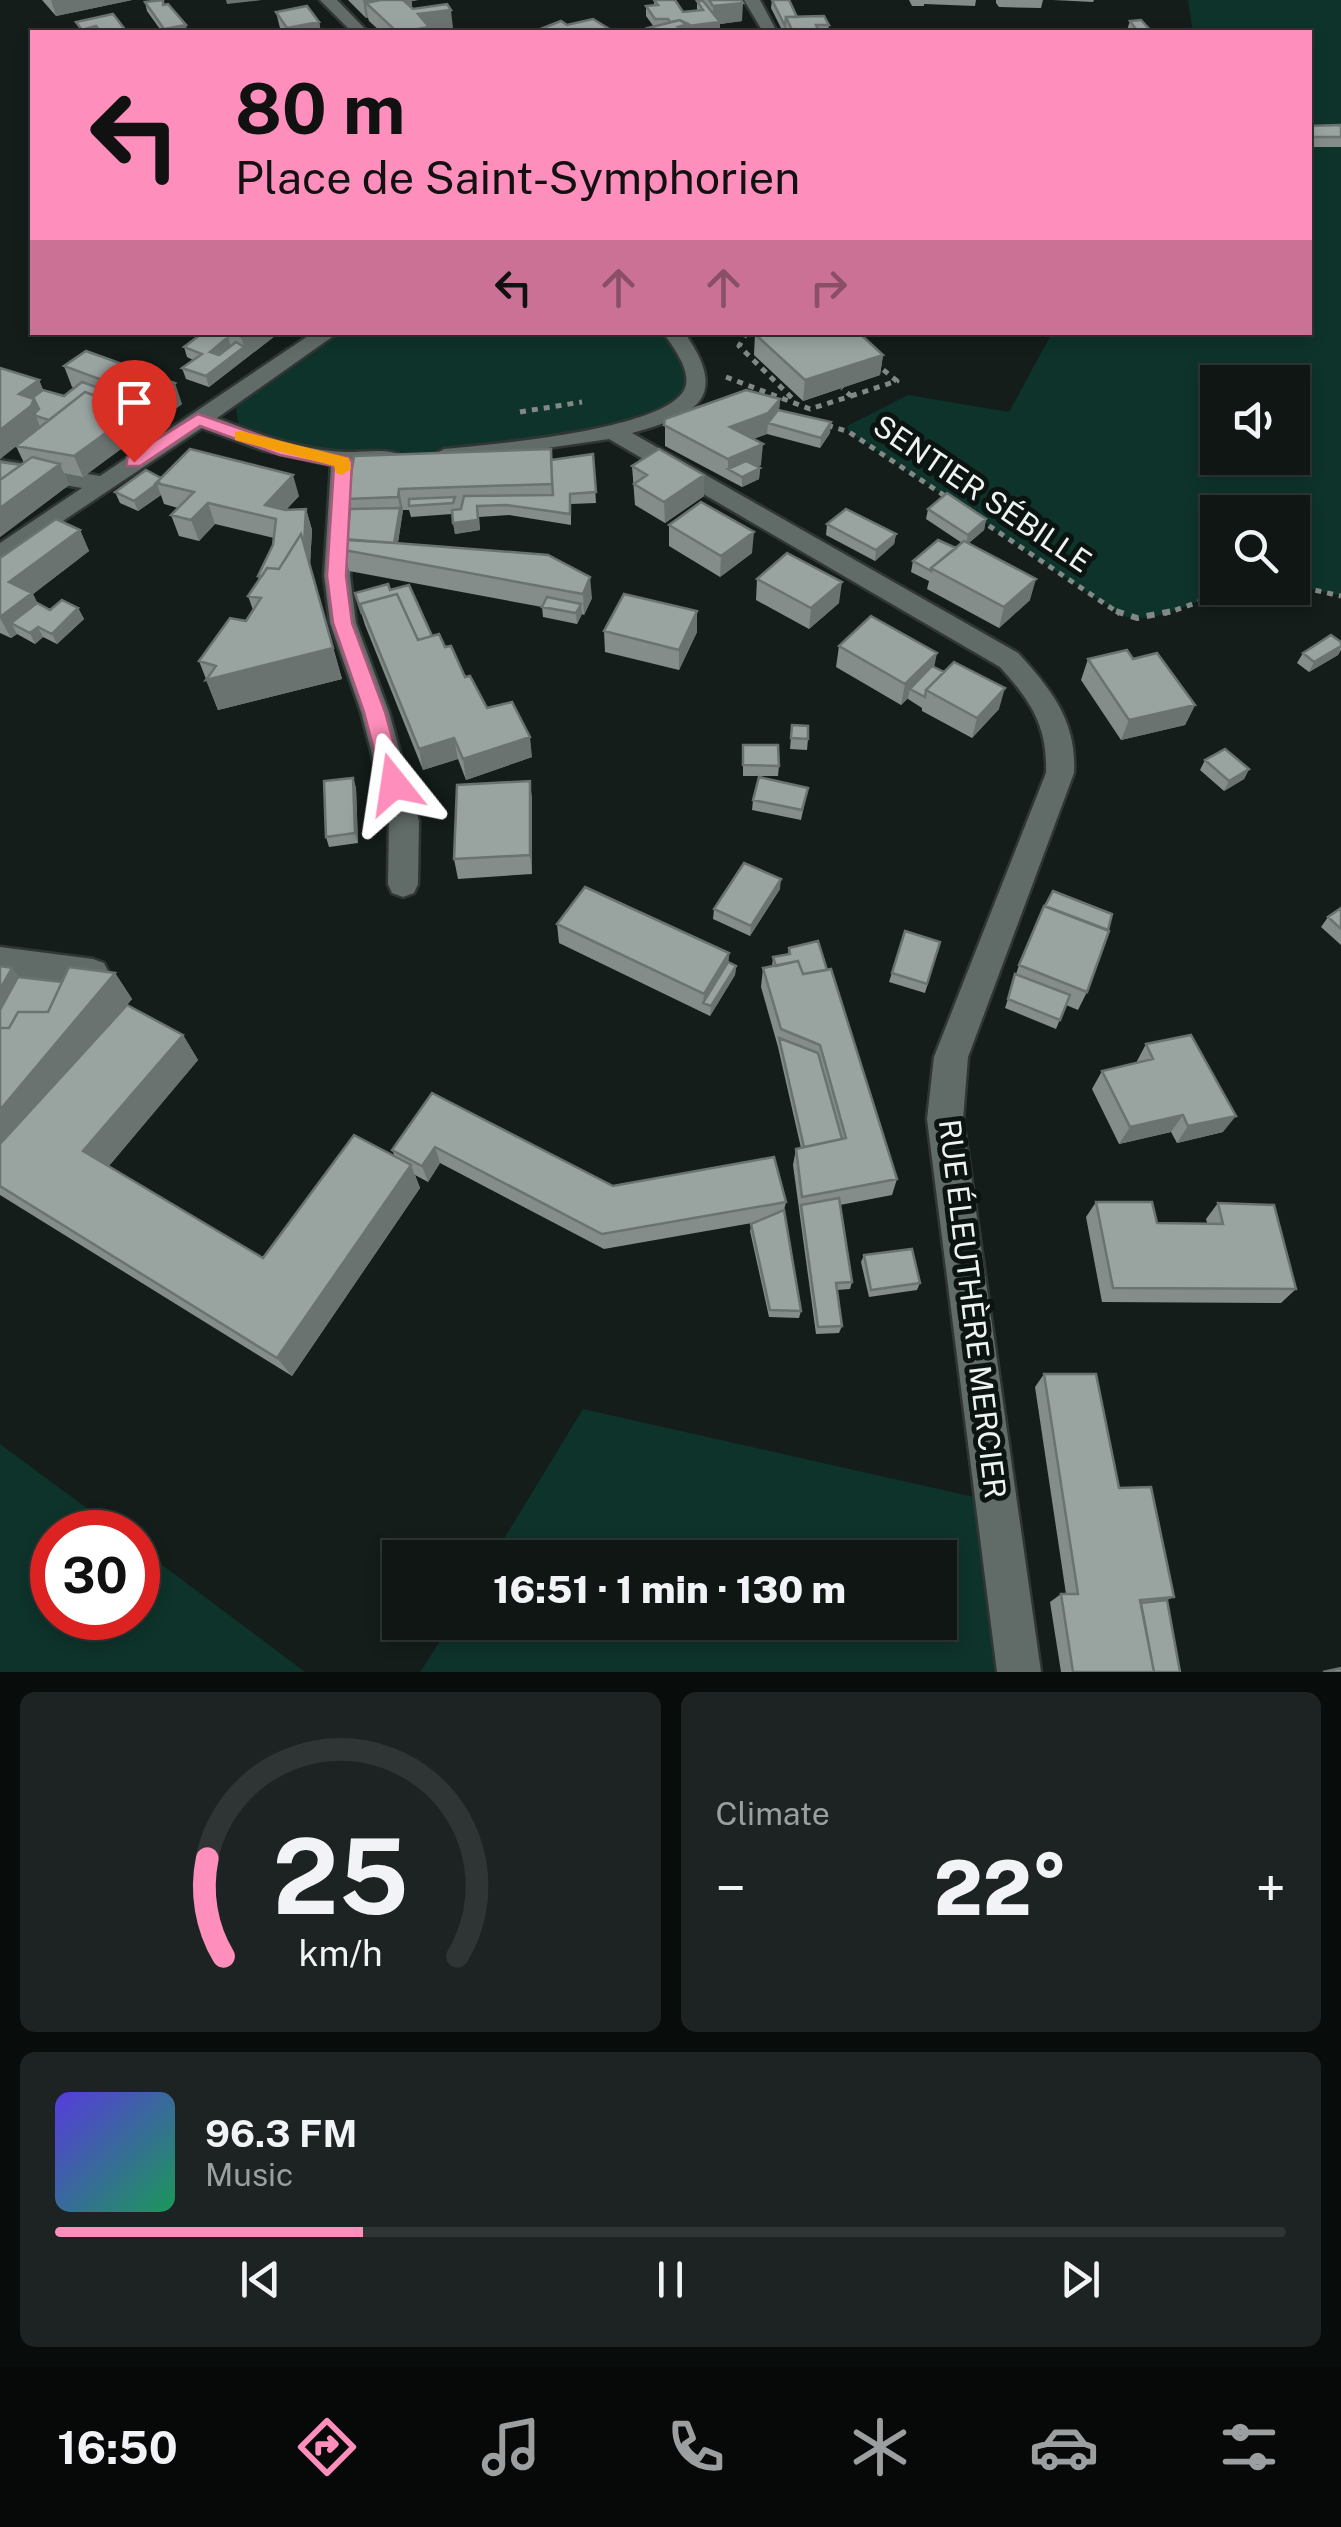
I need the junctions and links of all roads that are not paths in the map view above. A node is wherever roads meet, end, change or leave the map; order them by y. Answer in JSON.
{"nodes":[{"id":1,"x":328,"y":0,"type":"edge"},
{"id":2,"x":752,"y":0,"type":"edge"},
{"id":3,"x":358,"y":30,"type":"edge"},
{"id":4,"x":769,"y":30,"type":"edge"},
{"id":5,"x":324,"y":335,"type":"edge"},
{"id":6,"x":675,"y":335,"type":"edge"},
{"id":7,"x":198,"y":419,"type":"junction"},
{"id":8,"x":613,"y":432,"type":"junction"},
{"id":9,"x":343,"y":462,"type":"junction"},
{"id":10,"x":0,"y":467,"type":"edge"},
{"id":11,"x":102,"y":484,"type":"junction"},
{"id":12,"x":0,"y":555,"type":"edge"},
{"id":13,"x":403,"y":884,"type":"dead end"},
{"id":14,"x":0,"y":961,"type":"edge"},
{"id":15,"x":93,"y":973,"type":"edge"},
{"id":16,"x":1019,"y":1672,"type":"edge"}],
"edges":[{"from":1,"to":3,"type":"street"},
{"from":2,"to":4,"type":"street"},
{"from":5,"to":7,"type":"street"},
{"from":6,"to":8,"type":"street"},
{"from":7,"to":9,"type":"street"},
{"from":7,"to":11,"type":"street"},
{"from":8,"to":9,"type":"street"},
{"from":8,"to":16,"type":"street","name":"RUE ÉLEUTHÈRE MERCIER"},
{"from":9,"to":13,"type":"street"},
{"from":10,"to":11,"type":"street"},
{"from":11,"to":12,"type":"street"},
{"from":14,"to":15,"type":"street"}]}
